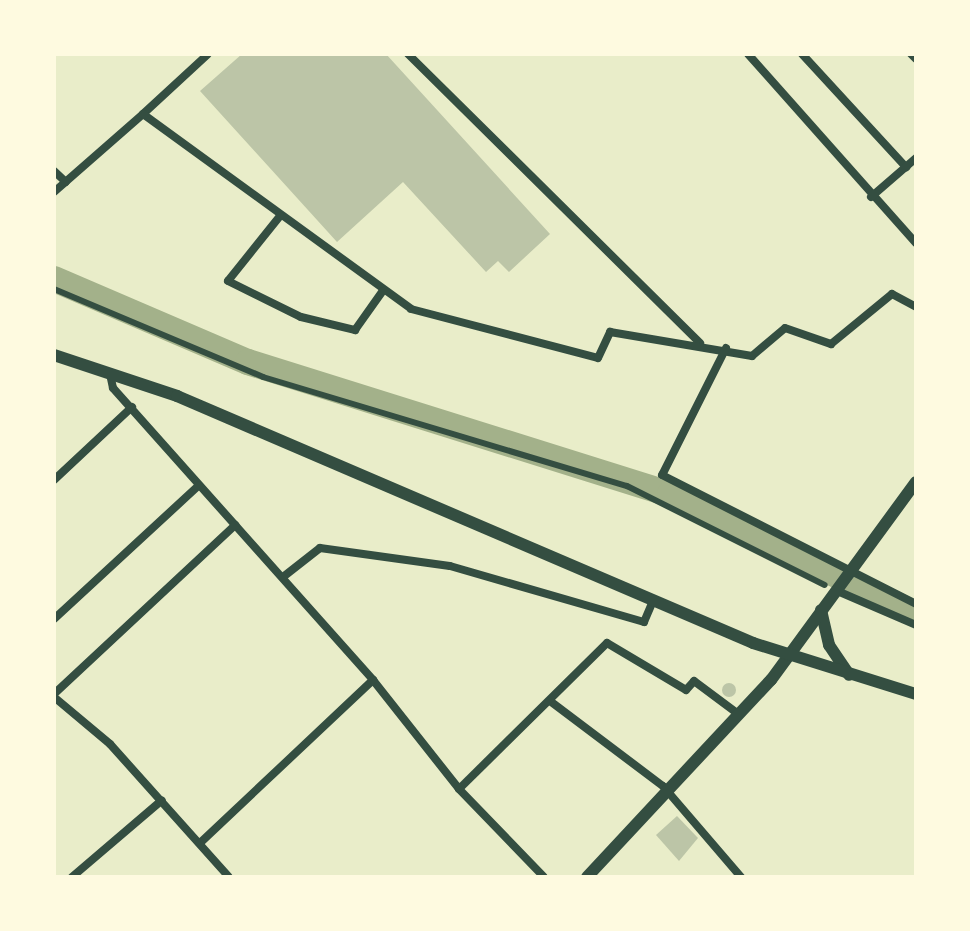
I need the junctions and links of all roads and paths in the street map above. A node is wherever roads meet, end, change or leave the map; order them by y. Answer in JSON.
{"nodes":[{"id":1,"x":208,"y":54,"type":"edge"},
{"id":2,"x":408,"y":54,"type":"edge"},
{"id":3,"x":748,"y":54,"type":"edge"},
{"id":4,"x":802,"y":54,"type":"edge"},
{"id":5,"x":911,"y":54,"type":"edge"},
{"id":6,"x":916,"y":59,"type":"edge"},
{"id":7,"x":143,"y":114,"type":"junction"},
{"id":8,"x":916,"y":158,"type":"edge"},
{"id":9,"x":906,"y":167,"type":"junction"},
{"id":10,"x":54,"y":171,"type":"edge"},
{"id":11,"x":66,"y":182,"type":"junction"},
{"id":12,"x":54,"y":192,"type":"edge"},
{"id":13,"x":871,"y":197,"type":"junction"},
{"id":14,"x":280,"y":216,"type":"junction"},
{"id":15,"x":916,"y":243,"type":"edge"},
{"id":16,"x":54,"y":289,"type":"edge"},
{"id":17,"x":382,"y":292,"type":"junction"},
{"id":18,"x":916,"y":307,"type":"edge"},
{"id":19,"x":700,"y":343,"type":"junction"},
{"id":20,"x":726,"y":348,"type":"junction"},
{"id":21,"x":54,"y":355,"type":"edge"},
{"id":22,"x":110,"y":374,"type":"junction"},
{"id":23,"x":132,"y":407,"type":"junction"},
{"id":24,"x":54,"y":480,"type":"edge"},
{"id":25,"x":916,"y":482,"type":"edge"},
{"id":26,"x":199,"y":485,"type":"junction"},
{"id":27,"x":235,"y":525,"type":"junction"},
{"id":28,"x":847,"y":574,"type":"junction"},
{"id":29,"x":283,"y":577,"type":"junction"},
{"id":30,"x":830,"y":588,"type":"junction"},
{"id":31,"x":653,"y":601,"type":"junction"},
{"id":32,"x":916,"y":604,"type":"edge"},
{"id":33,"x":821,"y":610,"type":"junction"},
{"id":34,"x":54,"y":619,"type":"edge"},
{"id":35,"x":916,"y":625,"type":"edge"},
{"id":36,"x":787,"y":657,"type":"junction"},
{"id":37,"x":373,"y":680,"type":"junction"},
{"id":38,"x":854,"y":680,"type":"junction"},
{"id":39,"x":916,"y":694,"type":"edge"},
{"id":40,"x":54,"y":696,"type":"edge"},
{"id":41,"x":550,"y":701,"type":"junction"},
{"id":42,"x":737,"y":713,"type":"junction"},
{"id":43,"x":459,"y":789,"type":"junction"},
{"id":44,"x":669,"y":794,"type":"junction"},
{"id":45,"x":162,"y":800,"type":"junction"},
{"id":46,"x":200,"y":843,"type":"junction"},
{"id":47,"x":72,"y":877,"type":"edge"},
{"id":48,"x":229,"y":877,"type":"edge"},
{"id":49,"x":544,"y":877,"type":"edge"},
{"id":50,"x":587,"y":877,"type":"edge"},
{"id":51,"x":741,"y":877,"type":"edge"}],
"edges":[{"from":1,"to":7,"type":"street"},
{"from":2,"to":19,"type":"street"},
{"from":3,"to":13,"type":"street"},
{"from":4,"to":9,"type":"street"},
{"from":5,"to":6,"type":"street"},
{"from":7,"to":11,"type":"street"},
{"from":7,"to":14,"type":"street"},
{"from":8,"to":9,"type":"street"},
{"from":9,"to":13,"type":"street"},
{"from":10,"to":11,"type":"street"},
{"from":11,"to":12,"type":"street"},
{"from":13,"to":15,"type":"street"},
{"from":14,"to":17,"type":"street"},
{"from":14,"to":17,"type":"street"},
{"from":16,"to":30,"type":"street"},
{"from":17,"to":19,"type":"street"},
{"from":18,"to":20,"type":"street"},
{"from":19,"to":20,"type":"street"},
{"from":20,"to":28,"type":"street"},
{"from":21,"to":22,"type":"main road"},
{"from":22,"to":23,"type":"street"},
{"from":22,"to":31,"type":"main road"},
{"from":23,"to":24,"type":"street"},
{"from":23,"to":26,"type":"street"},
{"from":25,"to":28,"type":"main road"},
{"from":26,"to":27,"type":"street"},
{"from":26,"to":34,"type":"street"},
{"from":27,"to":29,"type":"street"},
{"from":27,"to":40,"type":"street"},
{"from":28,"to":30,"type":"main road"},
{"from":28,"to":32,"type":"street"},
{"from":29,"to":31,"type":"street"},
{"from":29,"to":37,"type":"street"},
{"from":30,"to":33,"type":"main road"},
{"from":30,"to":35,"type":"street"},
{"from":31,"to":36,"type":"main road"},
{"from":33,"to":36,"type":"main road"},
{"from":33,"to":38,"type":"main road"},
{"from":36,"to":38,"type":"main road"},
{"from":36,"to":42,"type":"main road"},
{"from":37,"to":43,"type":"street"},
{"from":37,"to":46,"type":"street"},
{"from":38,"to":39,"type":"main road"},
{"from":40,"to":45,"type":"street"},
{"from":41,"to":42,"type":"street"},
{"from":41,"to":43,"type":"street"},
{"from":41,"to":44,"type":"street"},
{"from":42,"to":44,"type":"main road"},
{"from":43,"to":49,"type":"street"},
{"from":44,"to":50,"type":"main road"},
{"from":44,"to":51,"type":"street"},
{"from":45,"to":46,"type":"street"},
{"from":45,"to":47,"type":"street"},
{"from":46,"to":48,"type":"street"}]}
